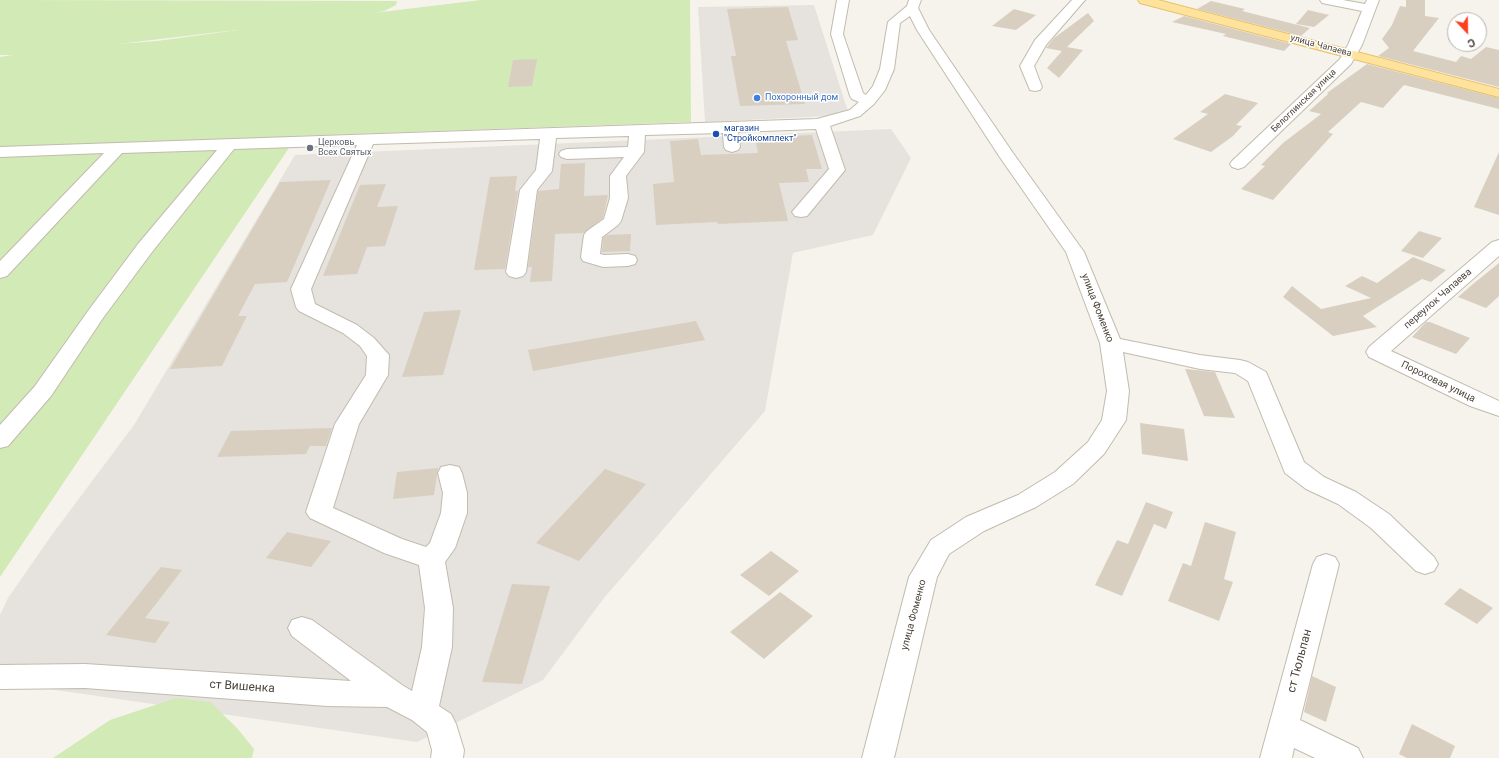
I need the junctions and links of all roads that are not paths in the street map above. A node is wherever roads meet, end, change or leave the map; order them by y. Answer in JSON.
{"nodes":[{"id":1,"x":843,"y":0,"type":"edge"},
{"id":2,"x":1079,"y":0,"type":"edge"},
{"id":3,"x":1144,"y":0,"type":"edge"},
{"id":4,"x":1326,"y":0,"type":"edge"},
{"id":5,"x":913,"y":4,"type":"edge"},
{"id":6,"x":1371,"y":4,"type":"edge"},
{"id":7,"x":1350,"y":54,"type":"junction"},
{"id":8,"x":1035,"y":87,"type":"dead end"},
{"id":9,"x":1499,"y":93,"type":"edge"},
{"id":10,"x":869,"y":101,"type":"junction"},
{"id":11,"x":822,"y":123,"type":"junction"},
{"id":12,"x":730,"y":128,"type":"junction"},
{"id":13,"x":637,"y":131,"type":"junction"},
{"id":14,"x":549,"y":134,"type":"junction"},
{"id":15,"x":367,"y":140,"type":"junction"},
{"id":16,"x":229,"y":145,"type":"junction"},
{"id":17,"x":732,"y":147,"type":"dead end"},
{"id":18,"x":118,"y":148,"type":"junction"},
{"id":19,"x":0,"y":152,"type":"edge"},
{"id":20,"x":636,"y":152,"type":"junction"},
{"id":21,"x":566,"y":154,"type":"dead end"},
{"id":22,"x":1238,"y":164,"type":"dead end"},
{"id":23,"x":801,"y":212,"type":"dead end"},
{"id":24,"x":1499,"y":246,"type":"edge"},
{"id":25,"x":628,"y":260,"type":"dead end"},
{"id":26,"x":0,"y":272,"type":"edge"},
{"id":27,"x":516,"y":272,"type":"dead end"},
{"id":28,"x":1111,"y":343,"type":"junction"},
{"id":29,"x":1377,"y":352,"type":"joint"},
{"id":30,"x":1499,"y":409,"type":"edge"},
{"id":31,"x":0,"y":440,"type":"edge"},
{"id":32,"x":450,"y":473,"type":"dead end"},
{"id":33,"x":430,"y":559,"type":"junction"},
{"id":34,"x":1326,"y":564,"type":"dead end"},
{"id":35,"x":1425,"y":564,"type":"dead end"},
{"id":36,"x":302,"y":628,"type":"dead end"},
{"id":37,"x":0,"y":677,"type":"edge"},
{"id":38,"x":391,"y":694,"type":"junction"},
{"id":39,"x":423,"y":710,"type":"junction"},
{"id":40,"x":1282,"y":727,"type":"junction"},
{"id":41,"x":447,"y":758,"type":"edge"},
{"id":42,"x":878,"y":758,"type":"edge"},
{"id":43,"x":1276,"y":758,"type":"edge"},
{"id":44,"x":1347,"y":758,"type":"edge"}],
"edges":[{"from":1,"to":10,"type":"street"},
{"from":2,"to":8,"type":"street"},
{"from":3,"to":7,"type":"main road","name":"улица Чапаева"},
{"from":4,"to":6,"type":"street","name":"Белоглинская улица"},
{"from":5,"to":10,"type":"street"},
{"from":5,"to":28,"type":"street","name":"улица Фоменко"},
{"from":6,"to":7,"type":"street","name":"Белоглинская улица"},
{"from":7,"to":9,"type":"main road","name":"улица Чапаева"},
{"from":7,"to":22,"type":"street","name":"Белоглинская улица"},
{"from":10,"to":11,"type":"street"},
{"from":11,"to":12,"type":"street"},
{"from":11,"to":23,"type":"street"},
{"from":12,"to":13,"type":"street"},
{"from":12,"to":17,"type":"street"},
{"from":13,"to":14,"type":"street"},
{"from":13,"to":20,"type":"street"},
{"from":14,"to":15,"type":"street"},
{"from":14,"to":27,"type":"street"},
{"from":15,"to":16,"type":"street"},
{"from":15,"to":33,"type":"street"},
{"from":16,"to":18,"type":"street"},
{"from":16,"to":31,"type":"street"},
{"from":18,"to":19,"type":"street"},
{"from":18,"to":26,"type":"street"},
{"from":20,"to":21,"type":"street"},
{"from":20,"to":25,"type":"street"},
{"from":24,"to":29,"type":"street","name":"переулок Чапаева"},
{"from":28,"to":35,"type":"street"},
{"from":28,"to":42,"type":"street","name":"улица Фоменко"},
{"from":29,"to":30,"type":"street","name":"Пороховая улица"},
{"from":32,"to":33,"type":"street"},
{"from":33,"to":39,"type":"street"},
{"from":34,"to":40,"type":"street","name":"ст Тюльпан"},
{"from":36,"to":38,"type":"street"},
{"from":37,"to":38,"type":"street","name":"ст Вишенка"},
{"from":38,"to":39,"type":"street","name":"ст Вишенка"},
{"from":39,"to":41,"type":"street","name":"ст Вишенка"},
{"from":40,"to":43,"type":"street","name":"ст Тюльпан"},
{"from":40,"to":44,"type":"street"}]}
